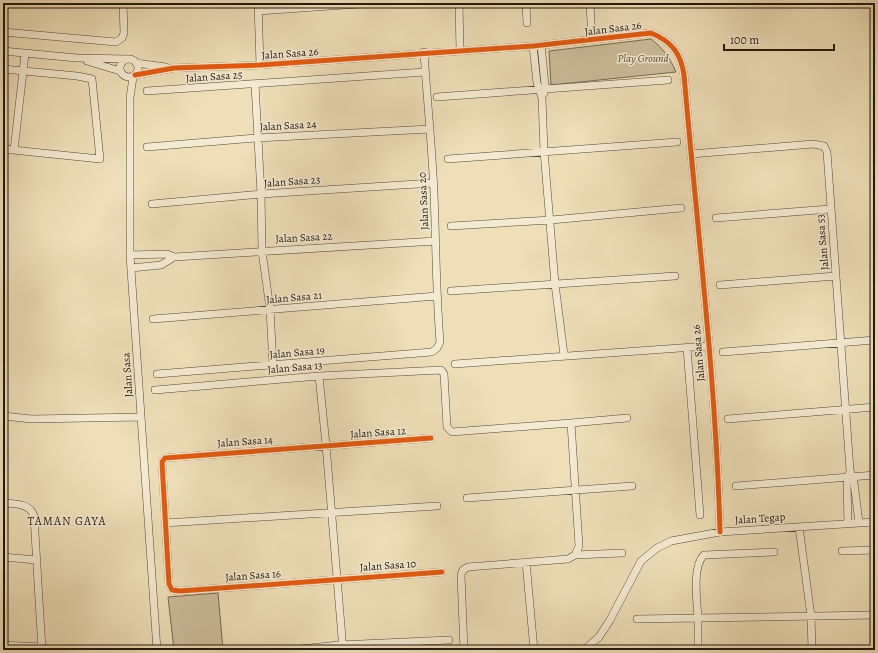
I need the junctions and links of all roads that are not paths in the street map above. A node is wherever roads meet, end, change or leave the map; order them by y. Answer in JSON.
{"nodes":[{"id":1,"x":123,"y":3,"type":"edge"},
{"id":2,"x":258,"y":3,"type":"edge"},
{"id":3,"x":373,"y":3,"type":"edge"},
{"id":4,"x":459,"y":3,"type":"edge"},
{"id":5,"x":526,"y":3,"type":"edge"},
{"id":6,"x":590,"y":3,"type":"edge"},
{"id":7,"x":324,"y":5,"type":"edge"},
{"id":8,"x":258,"y":11,"type":"junction"},
{"id":9,"x":527,"y":23,"type":"dead end"},
{"id":10,"x":3,"y":32,"type":"edge"},
{"id":11,"x":592,"y":40,"type":"junction"},
{"id":12,"x":541,"y":45,"type":"junction"},
{"id":13,"x":533,"y":46,"type":"junction"},
{"id":14,"x":460,"y":50,"type":"junction"},
{"id":15,"x":3,"y":51,"type":"edge"},
{"id":16,"x":424,"y":52,"type":"junction"},
{"id":17,"x":25,"y":54,"type":"junction"},
{"id":18,"x":78,"y":58,"type":"junction"},
{"id":19,"x":128,"y":59,"type":"junction"},
{"id":20,"x":136,"y":63,"type":"junction"},
{"id":21,"x":260,"y":65,"type":"junction"},
{"id":22,"x":174,"y":68,"type":"junction"},
{"id":23,"x":3,"y":69,"type":"edge"},
{"id":24,"x":24,"y":71,"type":"junction"},
{"id":25,"x":425,"y":72,"type":"junction"},
{"id":26,"x":122,"y":73,"type":"junction"},
{"id":27,"x":134,"y":76,"type":"junction"},
{"id":28,"x":668,"y":80,"type":"dead end"},
{"id":29,"x":255,"y":84,"type":"junction"},
{"id":30,"x":147,"y":92,"type":"dead end"},
{"id":31,"x":542,"y":93,"type":"junction"},
{"id":32,"x":437,"y":97,"type":"dead end"},
{"id":33,"x":130,"y":98,"type":"junction"},
{"id":34,"x":430,"y":129,"type":"junction"},
{"id":35,"x":257,"y":138,"type":"junction"},
{"id":36,"x":677,"y":142,"type":"dead end"},
{"id":37,"x":147,"y":147,"type":"dead end"},
{"id":38,"x":3,"y":149,"type":"edge"},
{"id":39,"x":14,"y":150,"type":"junction"},
{"id":40,"x":544,"y":151,"type":"junction"},
{"id":41,"x":690,"y":154,"type":"junction"},
{"id":42,"x":448,"y":159,"type":"dead end"},
{"id":43,"x":433,"y":183,"type":"junction"},
{"id":44,"x":261,"y":194,"type":"junction"},
{"id":45,"x":152,"y":204,"type":"dead end"},
{"id":46,"x":681,"y":208,"type":"dead end"},
{"id":47,"x":830,"y":209,"type":"junction"},
{"id":48,"x":716,"y":218,"type":"dead end"},
{"id":49,"x":551,"y":220,"type":"junction"},
{"id":50,"x":451,"y":226,"type":"dead end"},
{"id":51,"x":436,"y":241,"type":"junction"},
{"id":52,"x":262,"y":251,"type":"junction"},
{"id":53,"x":130,"y":255,"type":"junction"},
{"id":54,"x":174,"y":257,"type":"junction"},
{"id":55,"x":131,"y":268,"type":"junction"},
{"id":56,"x":675,"y":276,"type":"dead end"},
{"id":57,"x":836,"y":276,"type":"junction"},
{"id":58,"x":555,"y":284,"type":"junction"},
{"id":59,"x":720,"y":285,"type":"dead end"},
{"id":60,"x":451,"y":291,"type":"dead end"},
{"id":61,"x":437,"y":296,"type":"junction"},
{"id":62,"x":270,"y":310,"type":"junction"},
{"id":63,"x":153,"y":319,"type":"dead end"},
{"id":64,"x":875,"y":340,"type":"edge"},
{"id":65,"x":840,"y":344,"type":"junction"},
{"id":66,"x":708,"y":346,"type":"junction"},
{"id":67,"x":437,"y":348,"type":"joint"},
{"id":68,"x":686,"y":348,"type":"junction"},
{"id":69,"x":723,"y":352,"type":"dead end"},
{"id":70,"x":564,"y":355,"type":"junction"},
{"id":71,"x":455,"y":364,"type":"dead end"},
{"id":72,"x":273,"y":365,"type":"junction"},
{"id":73,"x":157,"y":374,"type":"dead end"},
{"id":74,"x":319,"y":376,"type":"junction"},
{"id":75,"x":155,"y":390,"type":"dead end"},
{"id":76,"x":875,"y":407,"type":"edge"},
{"id":77,"x":845,"y":410,"type":"junction"},
{"id":78,"x":3,"y":416,"type":"edge"},
{"id":79,"x":141,"y":417,"type":"junction"},
{"id":80,"x":627,"y":418,"type":"dead end"},
{"id":81,"x":728,"y":419,"type":"dead end"},
{"id":82,"x":571,"y":423,"type":"junction"},
{"id":83,"x":431,"y":438,"type":"dead end"},
{"id":84,"x":326,"y":445,"type":"junction"},
{"id":85,"x":850,"y":475,"type":"junction"},
{"id":86,"x":875,"y":475,"type":"edge"},
{"id":87,"x":632,"y":486,"type":"dead end"},
{"id":88,"x":736,"y":486,"type":"dead end"},
{"id":89,"x":575,"y":489,"type":"junction"},
{"id":90,"x":467,"y":498,"type":"dead end"},
{"id":91,"x":3,"y":503,"type":"edge"},
{"id":92,"x":437,"y":506,"type":"dead end"},
{"id":93,"x":332,"y":514,"type":"junction"},
{"id":94,"x":700,"y":515,"type":"dead end"},
{"id":95,"x":875,"y":522,"type":"edge"},
{"id":96,"x":165,"y":523,"type":"junction"},
{"id":97,"x":859,"y":523,"type":"junction"},
{"id":98,"x":848,"y":524,"type":"junction"},
{"id":99,"x":799,"y":527,"type":"junction"},
{"id":100,"x":720,"y":532,"type":"junction"},
{"id":101,"x":842,"y":550,"type":"dead end"},
{"id":102,"x":875,"y":550,"type":"edge"},
{"id":103,"x":774,"y":552,"type":"dead end"},
{"id":104,"x":622,"y":553,"type":"dead end"},
{"id":105,"x":576,"y":554,"type":"junction"},
{"id":106,"x":3,"y":557,"type":"edge"},
{"id":107,"x":36,"y":560,"type":"junction"},
{"id":108,"x":526,"y":562,"type":"junction"},
{"id":109,"x":442,"y":572,"type":"dead end"},
{"id":110,"x":336,"y":579,"type":"junction"},
{"id":111,"x":875,"y":615,"type":"edge"},
{"id":112,"x":811,"y":616,"type":"junction"},
{"id":113,"x":698,"y":618,"type":"junction"},
{"id":114,"x":637,"y":619,"type":"dead end"},
{"id":115,"x":449,"y":640,"type":"dead end"},
{"id":116,"x":3,"y":645,"type":"edge"},
{"id":117,"x":341,"y":645,"type":"edge"},
{"id":118,"x":42,"y":649,"type":"edge"},
{"id":119,"x":157,"y":650,"type":"edge"},
{"id":120,"x":291,"y":650,"type":"edge"},
{"id":121,"x":464,"y":650,"type":"edge"},
{"id":122,"x":534,"y":650,"type":"edge"},
{"id":123,"x":584,"y":650,"type":"edge"},
{"id":124,"x":698,"y":650,"type":"edge"},
{"id":125,"x":812,"y":650,"type":"edge"}],
"edges":[{"from":1,"to":10,"type":"street"},
{"from":2,"to":8,"type":"street"},
{"from":3,"to":7,"type":"street"},
{"from":4,"to":14,"type":"street"},
{"from":5,"to":9,"type":"street"},
{"from":6,"to":11,"type":"street"},
{"from":7,"to":8,"type":"street"},
{"from":8,"to":21,"type":"street"},
{"from":11,"to":12,"type":"street","name":"Jalan Sasa 26"},
{"from":11,"to":41,"type":"street","name":"Jalan Sasa 26"},
{"from":12,"to":13,"type":"street","name":"Jalan Sasa 26"},
{"from":12,"to":31,"type":"street"},
{"from":13,"to":14,"type":"street","name":"Jalan Sasa 26"},
{"from":13,"to":31,"type":"street"},
{"from":14,"to":16,"type":"street","name":"Jalan Sasa 26"},
{"from":15,"to":17,"type":"street"},
{"from":16,"to":21,"type":"street","name":"Jalan Sasa 26"},
{"from":16,"to":25,"type":"street","name":"Jalan Sasa 20"},
{"from":17,"to":18,"type":"street"},
{"from":17,"to":24,"type":"street"},
{"from":18,"to":19,"type":"street"},
{"from":18,"to":26,"type":"street"},
{"from":19,"to":20,"type":"street"},
{"from":19,"to":26,"type":"street"},
{"from":20,"to":22,"type":"street","name":"Jalan Sasa 26"},
{"from":20,"to":27,"type":"street"},
{"from":21,"to":22,"type":"street","name":"Jalan Sasa 26"},
{"from":22,"to":27,"type":"street","name":"Jalan Sasa 26"},
{"from":23,"to":24,"type":"street"},
{"from":24,"to":39,"type":"street"},
{"from":24,"to":39,"type":"street"},
{"from":25,"to":29,"type":"street","name":"Jalan Sasa 25"},
{"from":25,"to":34,"type":"street","name":"Jalan Sasa 20"},
{"from":26,"to":27,"type":"street"},
{"from":26,"to":33,"type":"street","name":"Jalan Sasa"},
{"from":27,"to":33,"type":"street","name":"Jalan Sasa"},
{"from":28,"to":31,"type":"street"},
{"from":29,"to":30,"type":"street","name":"Jalan Sasa 25"},
{"from":29,"to":35,"type":"street"},
{"from":31,"to":32,"type":"street"},
{"from":31,"to":40,"type":"street"},
{"from":33,"to":53,"type":"street","name":"Jalan Sasa"},
{"from":34,"to":35,"type":"street","name":"Jalan Sasa 24"},
{"from":34,"to":43,"type":"street","name":"Jalan Sasa 20"},
{"from":35,"to":37,"type":"street","name":"Jalan Sasa 24"},
{"from":35,"to":44,"type":"street"},
{"from":36,"to":40,"type":"street"},
{"from":38,"to":39,"type":"street"},
{"from":40,"to":42,"type":"street"},
{"from":40,"to":49,"type":"street"},
{"from":41,"to":47,"type":"street","name":"Jalan Sasa 53"},
{"from":41,"to":66,"type":"street","name":"Jalan Sasa 26"},
{"from":43,"to":44,"type":"street","name":"Jalan Sasa 23"},
{"from":43,"to":51,"type":"street","name":"Jalan Sasa 20"},
{"from":44,"to":45,"type":"street","name":"Jalan Sasa 23"},
{"from":44,"to":52,"type":"street"},
{"from":46,"to":49,"type":"street"},
{"from":47,"to":48,"type":"street"},
{"from":47,"to":57,"type":"street","name":"Jalan Sasa 53"},
{"from":49,"to":50,"type":"street"},
{"from":49,"to":58,"type":"street"},
{"from":51,"to":52,"type":"street","name":"Jalan Sasa 22"},
{"from":51,"to":61,"type":"street","name":"Jalan Sasa 20"},
{"from":52,"to":54,"type":"street","name":"Jalan Sasa 22"},
{"from":52,"to":62,"type":"street"},
{"from":53,"to":54,"type":"street","name":"Jalan Sasa 22"},
{"from":53,"to":55,"type":"street","name":"Jalan Sasa"},
{"from":54,"to":55,"type":"street","name":"Jalan Sasa 22"},
{"from":55,"to":79,"type":"street","name":"Jalan Sasa"},
{"from":56,"to":58,"type":"street"},
{"from":57,"to":59,"type":"street"},
{"from":57,"to":65,"type":"street","name":"Jalan Sasa 53"},
{"from":58,"to":60,"type":"street"},
{"from":58,"to":70,"type":"street"},
{"from":61,"to":62,"type":"street","name":"Jalan Sasa 21"},
{"from":61,"to":67,"type":"street","name":"Jalan Sasa 20"},
{"from":62,"to":63,"type":"street","name":"Jalan Sasa 21"},
{"from":62,"to":72,"type":"street"},
{"from":64,"to":65,"type":"street"},
{"from":65,"to":69,"type":"street"},
{"from":65,"to":77,"type":"street","name":"Jalan Sasa 53"},
{"from":66,"to":68,"type":"street"},
{"from":66,"to":100,"type":"street","name":"Jalan Sasa 26"},
{"from":67,"to":72,"type":"street","name":"Jalan Sasa 19"},
{"from":68,"to":70,"type":"street"},
{"from":68,"to":94,"type":"street"},
{"from":70,"to":71,"type":"street"},
{"from":72,"to":73,"type":"street","name":"Jalan Sasa 19"},
{"from":74,"to":75,"type":"street","name":"Jalan Sasa 13"},
{"from":74,"to":82,"type":"street","name":"Jalan Sasa 13"},
{"from":74,"to":84,"type":"street"},
{"from":76,"to":77,"type":"street"},
{"from":77,"to":81,"type":"street"},
{"from":77,"to":85,"type":"street","name":"Jalan Sasa 53"},
{"from":78,"to":79,"type":"street"},
{"from":79,"to":119,"type":"street","name":"Jalan Sasa"},
{"from":80,"to":82,"type":"street"},
{"from":82,"to":89,"type":"street"},
{"from":83,"to":84,"type":"street","name":"Jalan Sasa 12"},
{"from":84,"to":93,"type":"street"},
{"from":84,"to":96,"type":"street","name":"Jalan Sasa 14"},
{"from":85,"to":86,"type":"street"},
{"from":85,"to":88,"type":"street"},
{"from":85,"to":97,"type":"street","name":"Jalan Sasa 53"},
{"from":85,"to":98,"type":"street","name":"Jalan Sasa 53"},
{"from":87,"to":89,"type":"street"},
{"from":89,"to":90,"type":"street"},
{"from":89,"to":105,"type":"street"},
{"from":91,"to":107,"type":"street"},
{"from":92,"to":93,"type":"street"},
{"from":93,"to":96,"type":"street"},
{"from":93,"to":110,"type":"street"},
{"from":95,"to":97,"type":"street","name":"Jalan Tegap"},
{"from":96,"to":110,"type":"street","name":"Jalan Sasa 16"},
{"from":97,"to":98,"type":"street","name":"Jalan Tegap"},
{"from":98,"to":99,"type":"street","name":"Jalan Tegap"},
{"from":99,"to":100,"type":"street","name":"Jalan Tegap"},
{"from":99,"to":112,"type":"street"},
{"from":100,"to":123,"type":"street","name":"Jalan Tegap"},
{"from":101,"to":102,"type":"street"},
{"from":103,"to":113,"type":"street"},
{"from":104,"to":105,"type":"street"},
{"from":105,"to":108,"type":"street"},
{"from":106,"to":107,"type":"street"},
{"from":107,"to":118,"type":"street"},
{"from":108,"to":121,"type":"street"},
{"from":108,"to":122,"type":"street"},
{"from":109,"to":110,"type":"street","name":"Jalan Sasa 10"},
{"from":110,"to":117,"type":"street"},
{"from":111,"to":112,"type":"street"},
{"from":112,"to":113,"type":"street"},
{"from":112,"to":125,"type":"street"},
{"from":113,"to":114,"type":"street"},
{"from":113,"to":124,"type":"street"},
{"from":115,"to":117,"type":"street"},
{"from":116,"to":118,"type":"street"},
{"from":117,"to":120,"type":"street"}]}
